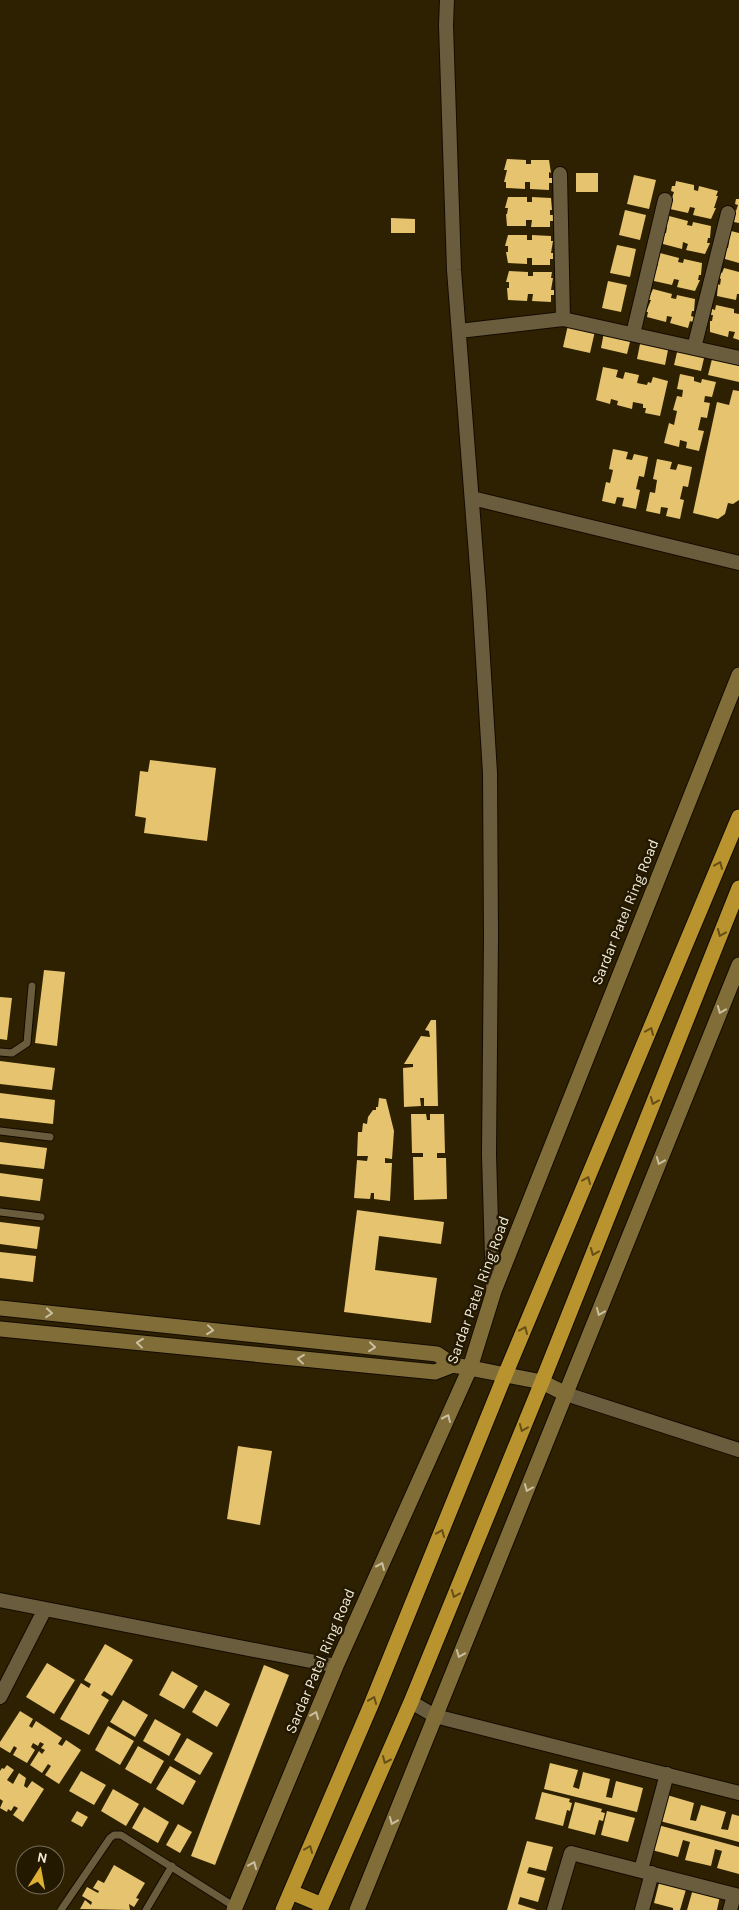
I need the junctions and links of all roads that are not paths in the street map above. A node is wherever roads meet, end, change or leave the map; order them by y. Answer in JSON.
{"nodes":[{"id":1,"x":447,"y":0,"type":"edge"},
{"id":2,"x":560,"y":174,"type":"dead end"},
{"id":3,"x":665,"y":200,"type":"dead end"},
{"id":4,"x":728,"y":213,"type":"dead end"},
{"id":5,"x":563,"y":319,"type":"junction"},
{"id":6,"x":459,"y":331,"type":"junction"},
{"id":7,"x":633,"y":334,"type":"junction"},
{"id":8,"x":694,"y":348,"type":"junction"},
{"id":9,"x":739,"y":358,"type":"edge"},
{"id":10,"x":472,"y":498,"type":"junction"},
{"id":11,"x":739,"y":563,"type":"edge"},
{"id":12,"x":739,"y":675,"type":"edge"},
{"id":13,"x":739,"y":817,"type":"edge"},
{"id":14,"x":739,"y":888,"type":"edge"},
{"id":15,"x":708,"y":893,"type":"junction"},
{"id":16,"x":733,"y":903,"type":"junction"},
{"id":17,"x":739,"y":965,"type":"edge"},
{"id":18,"x":32,"y":986,"type":"dead end"},
{"id":19,"x":0,"y":1052,"type":"edge"},
{"id":20,"x":0,"y":1131,"type":"edge"},
{"id":21,"x":50,"y":1137,"type":"dead end"},
{"id":22,"x":0,"y":1212,"type":"edge"},
{"id":23,"x":41,"y":1217,"type":"dead end"},
{"id":24,"x":494,"y":1291,"type":"junction"},
{"id":25,"x":0,"y":1308,"type":"edge"},
{"id":26,"x":0,"y":1329,"type":"edge"},
{"id":27,"x":453,"y":1365,"type":"junction"},
{"id":28,"x":470,"y":1368,"type":"junction"},
{"id":29,"x":505,"y":1375,"type":"junction"},
{"id":30,"x":542,"y":1382,"type":"junction"},
{"id":31,"x":566,"y":1394,"type":"junction"},
{"id":32,"x":739,"y":1450,"type":"edge"},
{"id":33,"x":0,"y":1600,"type":"edge"},
{"id":34,"x":45,"y":1609,"type":"junction"},
{"id":35,"x":336,"y":1666,"type":"junction"},
{"id":36,"x":0,"y":1697,"type":"edge"},
{"id":37,"x":411,"y":1702,"type":"junction"},
{"id":38,"x":435,"y":1716,"type":"junction"},
{"id":39,"x":667,"y":1774,"type":"junction"},
{"id":40,"x":739,"y":1793,"type":"edge"},
{"id":41,"x":172,"y":1866,"type":"junction"},
{"id":42,"x":647,"y":1872,"type":"junction"},
{"id":43,"x":291,"y":1892,"type":"junction"},
{"id":44,"x":736,"y":1896,"type":"edge"},
{"id":45,"x":235,"y":1908,"type":"edge"},
{"id":46,"x":321,"y":1908,"type":"edge"},
{"id":47,"x":61,"y":1910,"type":"edge"},
{"id":48,"x":146,"y":1910,"type":"edge"},
{"id":49,"x":283,"y":1910,"type":"edge"},
{"id":50,"x":356,"y":1910,"type":"edge"},
{"id":51,"x":554,"y":1910,"type":"edge"},
{"id":52,"x":642,"y":1910,"type":"edge"},
{"id":53,"x":730,"y":1910,"type":"edge"}],
"edges":[{"from":1,"to":6,"type":"street"},
{"from":2,"to":5,"type":"street"},
{"from":3,"to":7,"type":"street"},
{"from":4,"to":8,"type":"street"},
{"from":5,"to":6,"type":"street"},
{"from":5,"to":7,"type":"street"},
{"from":6,"to":10,"type":"street"},
{"from":7,"to":8,"type":"street"},
{"from":8,"to":9,"type":"street"},
{"from":10,"to":11,"type":"street"},
{"from":10,"to":24,"type":"street"},
{"from":12,"to":24,"type":"street","name":"Sardar Patel Ring Road"},
{"from":15,"to":13,"type":"highway","one_way":true},
{"from":14,"to":16,"type":"highway"},
{"from":15,"to":16,"type":"highway"},
{"from":29,"to":15,"type":"highway","one_way":true},
{"from":16,"to":30,"type":"highway","one_way":true},
{"from":17,"to":31,"type":"street","one_way":true},
{"from":18,"to":19,"type":"lane"},
{"from":20,"to":21,"type":"lane"},
{"from":22,"to":23,"type":"lane"},
{"from":24,"to":28,"type":"street","name":"Sardar Patel Ring Road"},
{"from":25,"to":27,"type":"street","one_way":true},
{"from":27,"to":26,"type":"street","one_way":true},
{"from":27,"to":28,"type":"street"},
{"from":28,"to":29,"type":"street"},
{"from":35,"to":28,"type":"street","name":"Sardar Patel Ring Road","one_way":true},
{"from":29,"to":30,"type":"street"},
{"from":43,"to":29,"type":"highway","one_way":true},
{"from":30,"to":31,"type":"street"},
{"from":30,"to":37,"type":"highway","one_way":true},
{"from":31,"to":32,"type":"street"},
{"from":31,"to":38,"type":"street","one_way":true},
{"from":33,"to":34,"type":"street"},
{"from":34,"to":35,"type":"street"},
{"from":34,"to":36,"type":"street"},
{"from":45,"to":35,"type":"street","name":"Sardar Patel Ring Road","one_way":true},
{"from":37,"to":38,"type":"street"},
{"from":37,"to":46,"type":"highway","one_way":true},
{"from":38,"to":39,"type":"street"},
{"from":38,"to":50,"type":"street","one_way":true},
{"from":39,"to":40,"type":"street"},
{"from":39,"to":42,"type":"street"},
{"from":41,"to":45,"type":"lane"},
{"from":41,"to":47,"type":"lane"},
{"from":41,"to":48,"type":"lane"},
{"from":42,"to":44,"type":"street"},
{"from":42,"to":51,"type":"street"},
{"from":42,"to":52,"type":"street"},
{"from":43,"to":46,"type":"highway"},
{"from":43,"to":49,"type":"highway"},
{"from":44,"to":53,"type":"street"}]}
